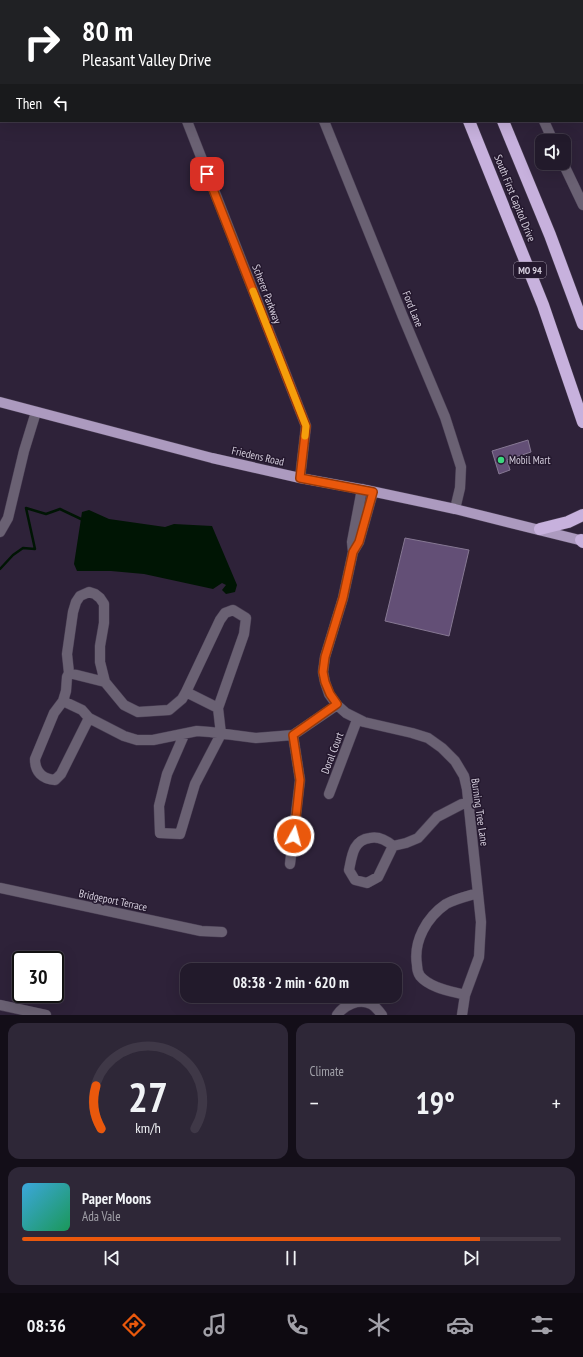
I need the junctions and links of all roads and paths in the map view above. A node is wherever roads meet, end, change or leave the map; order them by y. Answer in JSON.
{"nodes":[{"id":1,"x":187,"y":122,"type":"edge"},
{"id":2,"x":324,"y":122,"type":"edge"},
{"id":3,"x":469,"y":122,"type":"edge"},
{"id":4,"x":503,"y":122,"type":"edge"},
{"id":5,"x":544,"y":122,"type":"edge"},
{"id":6,"x":550,"y":134,"type":"edge"},
{"id":7,"x":567,"y":170,"type":"edge"},
{"id":8,"x":583,"y":205,"type":"edge"},
{"id":9,"x":583,"y":324,"type":"edge"},
{"id":10,"x":0,"y":402,"type":"edge"},
{"id":11,"x":36,"y":412,"type":"junction"},
{"id":12,"x":583,"y":422,"type":"edge"},
{"id":13,"x":300,"y":478,"type":"junction"},
{"id":14,"x":362,"y":489,"type":"junction"},
{"id":15,"x":373,"y":492,"type":"junction"},
{"id":16,"x":455,"y":508,"type":"junction"},
{"id":17,"x":583,"y":515,"type":"edge"},
{"id":18,"x":540,"y":529,"type":"junction"},
{"id":19,"x":0,"y":532,"type":"edge"},
{"id":20,"x":582,"y":541,"type":"edge"},
{"id":21,"x":353,"y":552,"type":"junction"},
{"id":22,"x":69,"y":674,"type":"junction"},
{"id":23,"x":105,"y":682,"type":"junction"},
{"id":24,"x":186,"y":692,"type":"junction"},
{"id":25,"x":63,"y":701,"type":"junction"},
{"id":26,"x":337,"y":704,"type":"junction"},
{"id":27,"x":218,"y":708,"type":"junction"},
{"id":28,"x":89,"y":718,"type":"junction"},
{"id":29,"x":357,"y":720,"type":"junction"},
{"id":30,"x":221,"y":734,"type":"junction"},
{"id":31,"x":184,"y":735,"type":"junction"},
{"id":32,"x":293,"y":735,"type":"junction"},
{"id":33,"x":329,"y":794,"type":"dead end"},
{"id":34,"x":469,"y":804,"type":"junction"},
{"id":35,"x":393,"y":846,"type":"junction"},
{"id":36,"x":290,"y":864,"type":"dead end"},
{"id":37,"x":0,"y":888,"type":"edge"},
{"id":38,"x":478,"y":893,"type":"junction"},
{"id":39,"x":222,"y":932,"type":"dead end"},
{"id":40,"x":465,"y":995,"type":"junction"},
{"id":41,"x":0,"y":1005,"type":"edge"},
{"id":42,"x":46,"y":1015,"type":"edge"},
{"id":43,"x":337,"y":1015,"type":"edge"},
{"id":44,"x":382,"y":1015,"type":"edge"},
{"id":45,"x":462,"y":1015,"type":"edge"}],
"edges":[{"from":1,"to":13,"type":"street","name":"Scherer Parkway"},
{"from":2,"to":16,"type":"street","name":"Ford Lane"},
{"from":3,"to":12,"type":"highway","name":"South First Capitol Drive","number":"MO 94"},
{"from":4,"to":9,"type":"highway","name":"South First Capitol Drive","number":"MO 94"},
{"from":5,"to":6,"type":"street"},
{"from":7,"to":8,"type":"street"},
{"from":10,"to":11,"type":"main road","name":"Friedens Road"},
{"from":11,"to":13,"type":"main road","name":"Friedens Road"},
{"from":11,"to":19,"type":"street"},
{"from":13,"to":14,"type":"main road","name":"Friedens Road"},
{"from":14,"to":15,"type":"main road","name":"Friedens Road"},
{"from":14,"to":21,"type":"street","name":"Burning Tree Lane"},
{"from":15,"to":16,"type":"main road","name":"Friedens Road"},
{"from":15,"to":21,"type":"street","name":"Burning Tree Lane"},
{"from":16,"to":18,"type":"main road","name":"Friedens Road"},
{"from":17,"to":18,"type":"highway"},
{"from":18,"to":20,"type":"main road","name":"Friedens Road"},
{"from":21,"to":26,"type":"street","name":"Burning Tree Lane"},
{"from":22,"to":23,"type":"street"},
{"from":22,"to":23,"type":"street"},
{"from":22,"to":25,"type":"street"},
{"from":23,"to":24,"type":"street"},
{"from":24,"to":27,"type":"street"},
{"from":24,"to":27,"type":"street"},
{"from":25,"to":28,"type":"street"},
{"from":25,"to":28,"type":"street"},
{"from":26,"to":29,"type":"street","name":"Burning Tree Lane"},
{"from":26,"to":32,"type":"street"},
{"from":27,"to":30,"type":"street"},
{"from":28,"to":31,"type":"street"},
{"from":29,"to":33,"type":"street","name":"Doral Court"},
{"from":29,"to":34,"type":"street","name":"Burning Tree Lane"},
{"from":30,"to":31,"type":"street"},
{"from":30,"to":31,"type":"street"},
{"from":30,"to":32,"type":"street"},
{"from":32,"to":36,"type":"street"},
{"from":34,"to":35,"type":"street"},
{"from":34,"to":38,"type":"street","name":"Burning Tree Lane"},
{"from":35,"to":35,"type":"street"},
{"from":37,"to":39,"type":"street","name":"Bridgeport Terrace"},
{"from":38,"to":40,"type":"street","name":"Burning Tree Lane"},
{"from":38,"to":40,"type":"street"},
{"from":40,"to":45,"type":"street","name":"Burning Tree Lane"},
{"from":41,"to":42,"type":"street"},
{"from":43,"to":44,"type":"street"}]}
